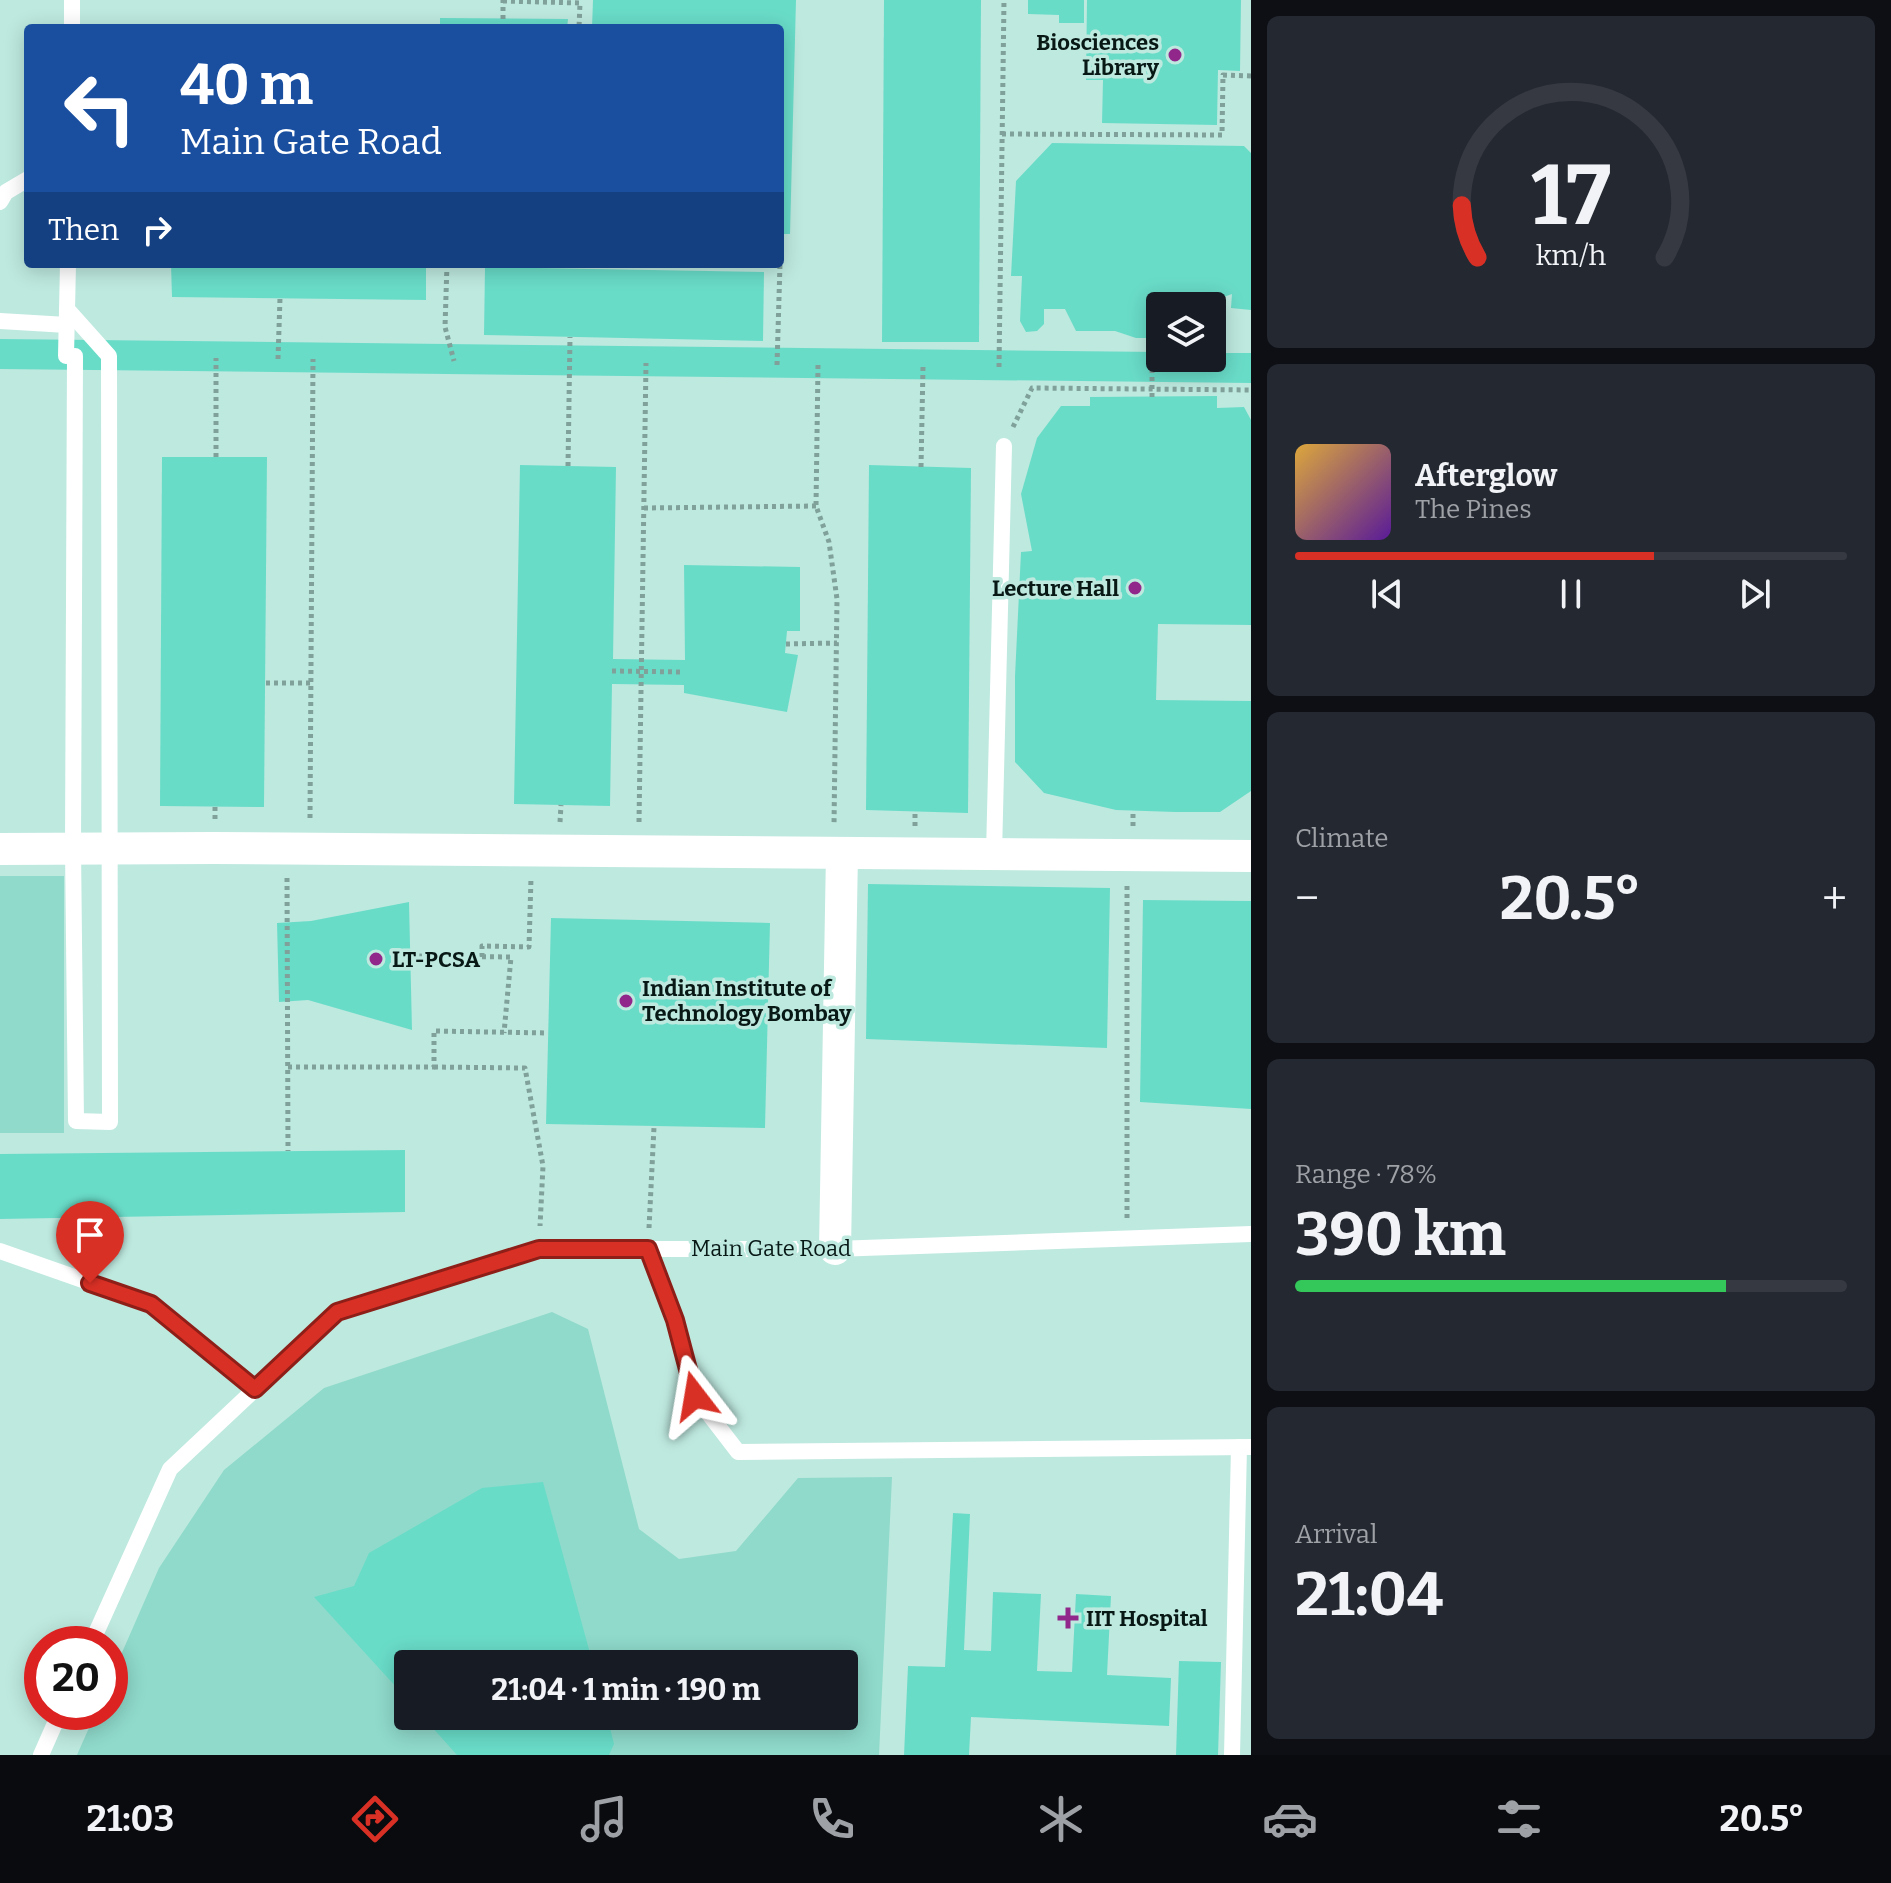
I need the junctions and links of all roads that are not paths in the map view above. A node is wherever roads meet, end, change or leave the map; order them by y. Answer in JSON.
{"nodes":[{"id":1,"x":72,"y":0,"type":"edge"},
{"id":2,"x":72,"y":24,"type":"edge"},
{"id":3,"x":24,"y":181,"type":"edge"},
{"id":4,"x":0,"y":202,"type":"edge"},
{"id":5,"x":68,"y":268,"type":"edge"},
{"id":6,"x":67,"y":317,"type":"junction"},
{"id":7,"x":0,"y":321,"type":"edge"},
{"id":8,"x":1004,"y":446,"type":"road end"},
{"id":9,"x":73,"y":848,"type":"junction"},
{"id":10,"x":109,"y":848,"type":"junction"},
{"id":11,"x":0,"y":849,"type":"edge"},
{"id":12,"x":838,"y":852,"type":"junction"},
{"id":13,"x":994,"y":854,"type":"junction"},
{"id":14,"x":1251,"y":856,"type":"edge"},
{"id":15,"x":1251,"y":1234,"type":"edge"},
{"id":16,"x":648,"y":1249,"type":"junction"},
{"id":17,"x":835,"y":1249,"type":"junction"},
{"id":18,"x":0,"y":1251,"type":"edge"},
{"id":19,"x":255,"y":1389,"type":"junction"},
{"id":20,"x":1245,"y":1447,"type":"edge"},
{"id":21,"x":99,"y":1626,"type":"edge"},
{"id":22,"x":52,"y":1730,"type":"edge"},
{"id":23,"x":41,"y":1755,"type":"edge"},
{"id":24,"x":1232,"y":1755,"type":"edge"}],
"edges":[{"from":1,"to":2,"type":"lane"},
{"from":3,"to":4,"type":"lane"},
{"from":5,"to":6,"type":"lane"},
{"from":6,"to":7,"type":"lane"},
{"from":6,"to":9,"type":"lane"},
{"from":6,"to":10,"type":"lane"},
{"from":8,"to":13,"type":"lane"},
{"from":9,"to":10,"type":"street"},
{"from":9,"to":10,"type":"lane"},
{"from":9,"to":11,"type":"street"},
{"from":10,"to":12,"type":"street"},
{"from":12,"to":13,"type":"street"},
{"from":12,"to":17,"type":"street"},
{"from":13,"to":14,"type":"street"},
{"from":15,"to":17,"type":"lane","name":"Main Gate Road"},
{"from":16,"to":17,"type":"lane","name":"Main Gate Road"},
{"from":16,"to":19,"type":"lane","name":"Main Gate Road"},
{"from":16,"to":20,"type":"lane"},
{"from":18,"to":19,"type":"lane"},
{"from":19,"to":21,"type":"lane","name":"Main Gate Road"},
{"from":20,"to":24,"type":"lane"},
{"from":22,"to":23,"type":"lane"}]}
